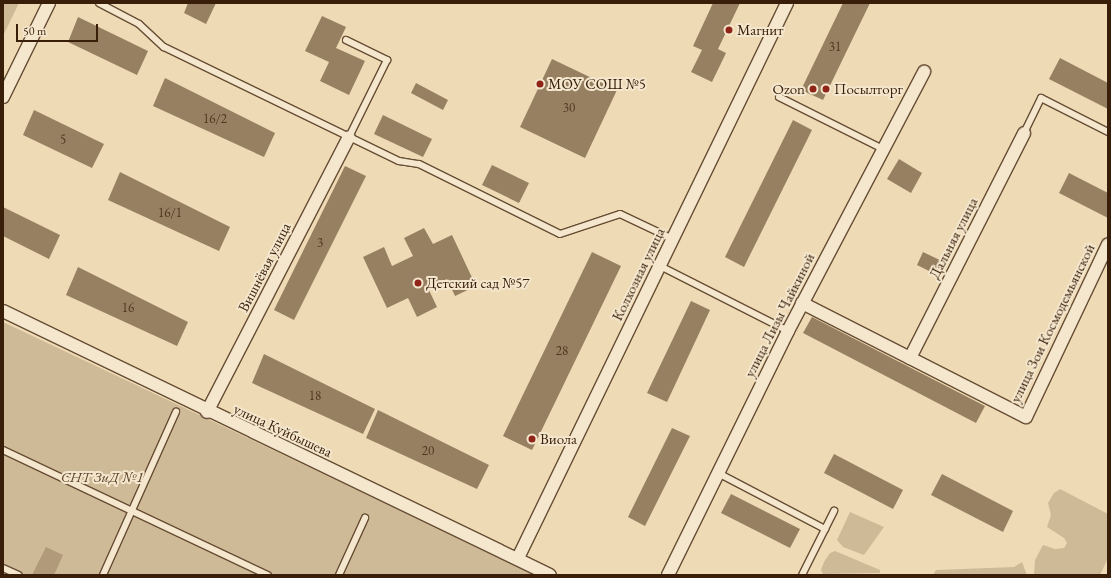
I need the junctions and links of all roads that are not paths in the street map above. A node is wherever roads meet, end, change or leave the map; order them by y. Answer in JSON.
{"nodes":[{"id":1,"x":49,"y":3,"type":"edge"},
{"id":2,"x":99,"y":3,"type":"edge"},
{"id":3,"x":787,"y":3,"type":"edge"},
{"id":4,"x":346,"y":40,"type":"dead end"},
{"id":5,"x":924,"y":72,"type":"dead end"},
{"id":6,"x":3,"y":97,"type":"edge"},
{"id":7,"x":779,"y":97,"type":"dead end"},
{"id":8,"x":1108,"y":132,"type":"edge"},
{"id":9,"x":1024,"y":134,"type":"joint"},
{"id":10,"x":349,"y":137,"type":"junction"},
{"id":11,"x":883,"y":149,"type":"junction"},
{"id":12,"x":673,"y":239,"type":"junction"},
{"id":13,"x":1108,"y":244,"type":"edge"},
{"id":14,"x":660,"y":266,"type":"junction"},
{"id":15,"x":802,"y":303,"type":"junction"},
{"id":16,"x":3,"y":311,"type":"edge"},
{"id":17,"x":788,"y":331,"type":"junction"},
{"id":18,"x":910,"y":358,"type":"junction"},
{"id":19,"x":176,"y":412,"type":"dead end"},
{"id":20,"x":207,"y":412,"type":"junction"},
{"id":21,"x":3,"y":450,"type":"edge"},
{"id":22,"x":718,"y":473,"type":"junction"},
{"id":23,"x":132,"y":511,"type":"junction"},
{"id":24,"x":834,"y":511,"type":"dead end"},
{"id":25,"x":365,"y":518,"type":"dead end"},
{"id":26,"x":825,"y":529,"type":"junction"},
{"id":27,"x":518,"y":558,"type":"junction"},
{"id":28,"x":3,"y":568,"type":"edge"},
{"id":29,"x":671,"y":574,"type":"edge"},
{"id":30,"x":19,"y":575,"type":"edge"},
{"id":31,"x":103,"y":575,"type":"edge"},
{"id":32,"x":268,"y":575,"type":"edge"},
{"id":33,"x":339,"y":575,"type":"edge"},
{"id":34,"x":550,"y":575,"type":"edge"},
{"id":35,"x":802,"y":575,"type":"edge"}],
"edges":[{"from":1,"to":6,"type":"street"},
{"from":2,"to":10,"type":"lane"},
{"from":3,"to":12,"type":"street","name":"Колхозная улица"},
{"from":4,"to":10,"type":"lane"},
{"from":5,"to":11,"type":"street","name":"улица Лизы Чайкиной"},
{"from":7,"to":11,"type":"lane"},
{"from":8,"to":9,"type":"lane"},
{"from":9,"to":18,"type":"street","name":"Дальняя улица"},
{"from":10,"to":12,"type":"lane"},
{"from":10,"to":20,"type":"street","name":"Вишнёвая улица"},
{"from":11,"to":15,"type":"street","name":"улица Лизы Чайкиной"},
{"from":12,"to":14,"type":"street","name":"Колхозная улица"},
{"from":13,"to":18,"type":"street","name":"улица Зои Космодемьянской"},
{"from":14,"to":17,"type":"lane"},
{"from":14,"to":27,"type":"street","name":"Колхозная улица"},
{"from":15,"to":17,"type":"street","name":"улица Лизы Чайкиной"},
{"from":15,"to":18,"type":"street"},
{"from":16,"to":20,"type":"street","name":"улица Куйбышева"},
{"from":17,"to":22,"type":"street","name":"улица Лизы Чайкиной"},
{"from":19,"to":23,"type":"lane"},
{"from":20,"to":27,"type":"street","name":"улица Куйбышева"},
{"from":21,"to":23,"type":"lane"},
{"from":22,"to":26,"type":"lane"},
{"from":22,"to":29,"type":"street","name":"улица Лизы Чайкиной"},
{"from":23,"to":31,"type":"lane"},
{"from":23,"to":32,"type":"lane"},
{"from":24,"to":26,"type":"lane"},
{"from":25,"to":33,"type":"lane"},
{"from":26,"to":35,"type":"lane"},
{"from":27,"to":34,"type":"street","name":"улица Куйбышева"},
{"from":28,"to":30,"type":"lane"}]}
